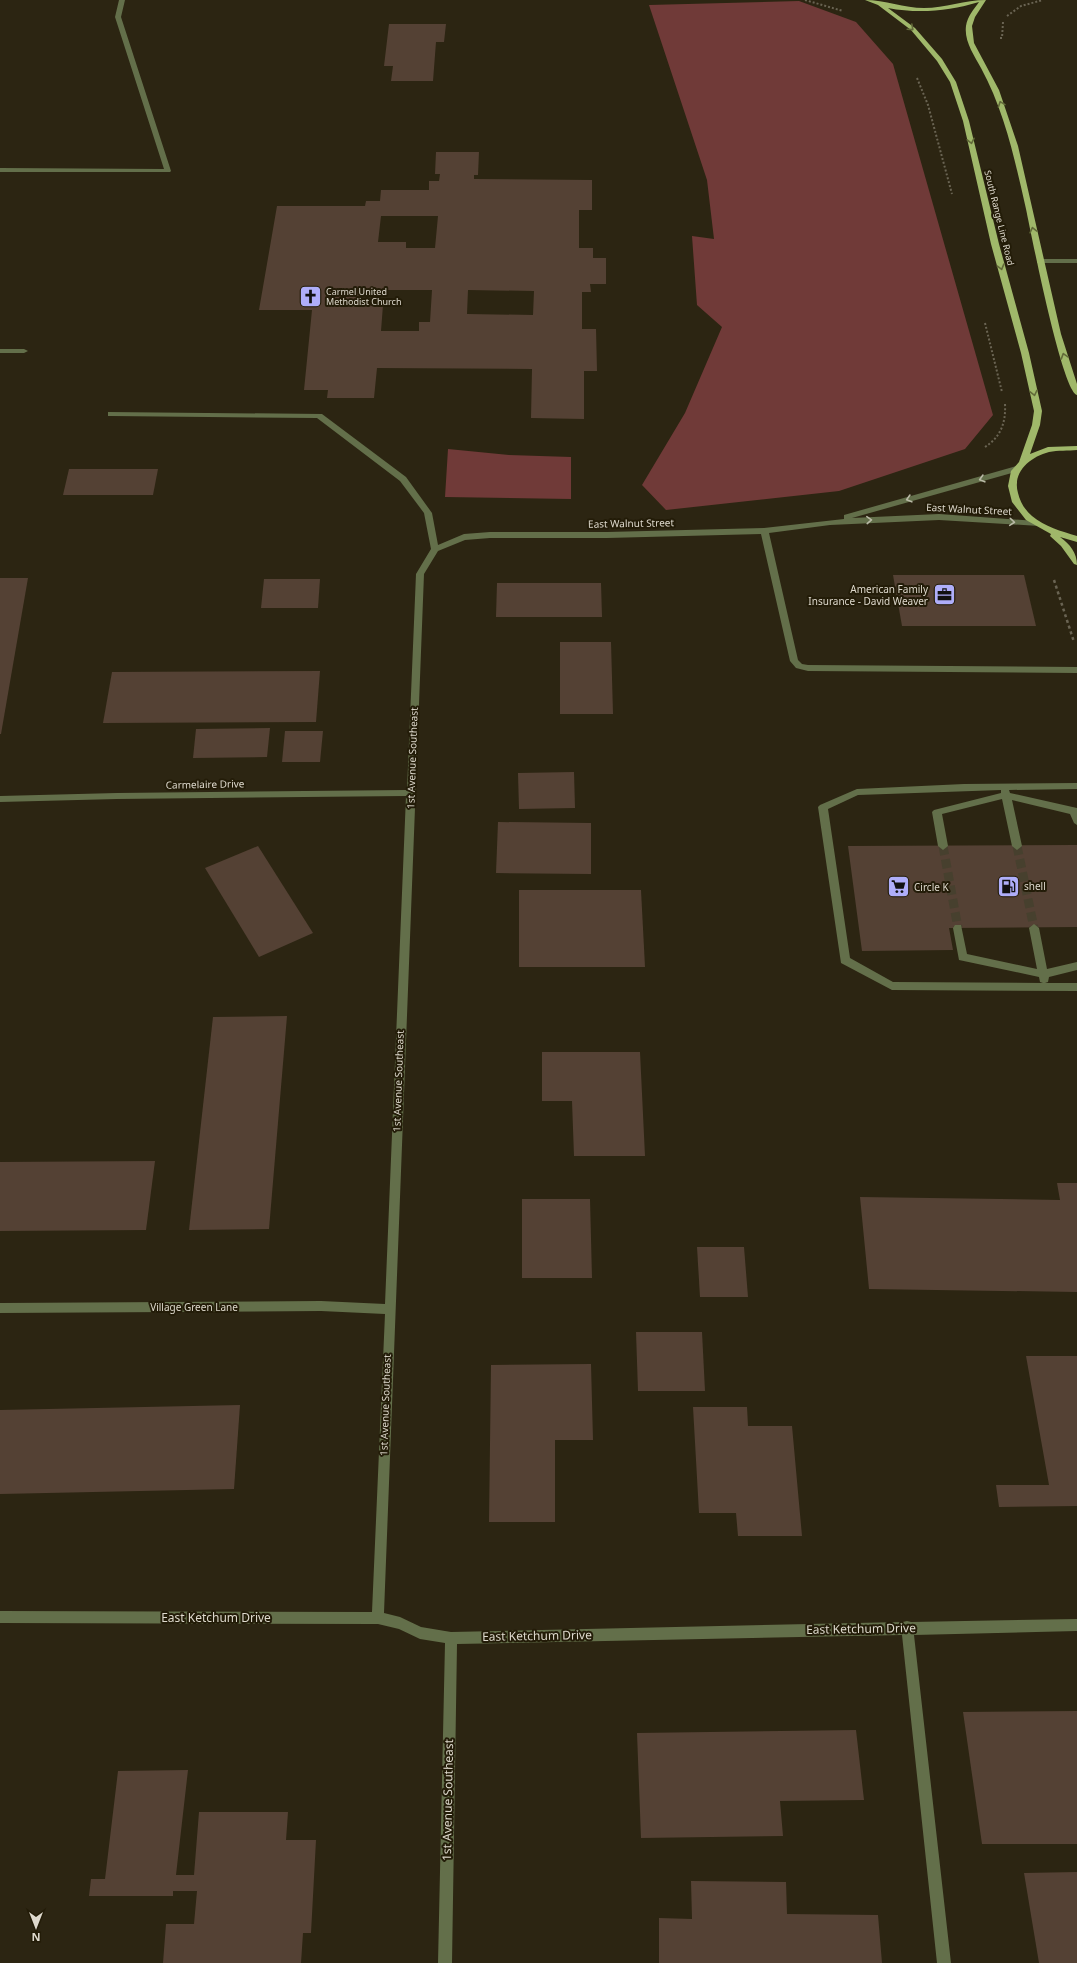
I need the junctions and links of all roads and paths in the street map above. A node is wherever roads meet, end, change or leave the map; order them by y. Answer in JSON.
{"nodes":[{"id":1,"x":122,"y":0,"type":"edge"},
{"id":2,"x":868,"y":0,"type":"edge"},
{"id":3,"x":978,"y":0,"type":"edge"},
{"id":4,"x":983,"y":0,"type":"edge"},
{"id":5,"x":1043,"y":0,"type":"edge"},
{"id":6,"x":880,"y":4,"type":"junction"},
{"id":7,"x":1002,"y":38,"type":"dead end"},
{"id":8,"x":913,"y":73,"type":"dead end"},
{"id":9,"x":0,"y":170,"type":"edge"},
{"id":10,"x":952,"y":195,"type":"dead end"},
{"id":11,"x":1040,"y":261,"type":"junction"},
{"id":12,"x":1077,"y":261,"type":"edge"},
{"id":13,"x":985,"y":323,"type":"dead end"},
{"id":14,"x":0,"y":351,"type":"edge"},
{"id":15,"x":24,"y":351,"type":"dead end"},
{"id":16,"x":1077,"y":393,"type":"edge"},
{"id":17,"x":111,"y":414,"type":"dead end"},
{"id":18,"x":984,"y":448,"type":"dead end"},
{"id":19,"x":1077,"y":448,"type":"edge"},
{"id":20,"x":1023,"y":462,"type":"junction"},
{"id":21,"x":1016,"y":469,"type":"junction"},
{"id":22,"x":830,"y":522,"type":"junction"},
{"id":23,"x":1036,"y":524,"type":"junction"},
{"id":24,"x":764,"y":531,"type":"junction"},
{"id":25,"x":1048,"y":531,"type":"junction"},
{"id":26,"x":1077,"y":539,"type":"edge"},
{"id":27,"x":435,"y":549,"type":"junction"},
{"id":28,"x":1077,"y":562,"type":"edge"},
{"id":29,"x":1052,"y":574,"type":"dead end"},
{"id":30,"x":1075,"y":646,"type":"dead end"},
{"id":31,"x":1077,"y":670,"type":"edge"},
{"id":32,"x":1077,"y":786,"type":"edge"},
{"id":33,"x":1005,"y":791,"type":"junction"},
{"id":34,"x":410,"y":793,"type":"junction"},
{"id":35,"x":0,"y":799,"type":"edge"},
{"id":36,"x":1077,"y":821,"type":"edge"},
{"id":37,"x":943,"y":846,"type":"tunnel mouth"},
{"id":38,"x":1017,"y":846,"type":"tunnel mouth"},
{"id":39,"x":958,"y":928,"type":"tunnel mouth"},
{"id":40,"x":1034,"y":928,"type":"tunnel mouth"},
{"id":41,"x":1077,"y":966,"type":"edge"},
{"id":42,"x":1044,"y":974,"type":"junction"},
{"id":43,"x":1046,"y":987,"type":"junction"},
{"id":44,"x":1077,"y":987,"type":"edge"},
{"id":45,"x":0,"y":1308,"type":"edge"},
{"id":46,"x":389,"y":1309,"type":"junction"},
{"id":47,"x":0,"y":1617,"type":"edge"},
{"id":48,"x":378,"y":1618,"type":"junction"},
{"id":49,"x":1077,"y":1625,"type":"edge"},
{"id":50,"x":907,"y":1628,"type":"junction"},
{"id":51,"x":451,"y":1638,"type":"junction"},
{"id":52,"x":445,"y":1963,"type":"edge"},
{"id":53,"x":944,"y":1963,"type":"edge"}],
"edges":[{"from":1,"to":9,"type":"street"},
{"from":2,"to":6,"type":"main road"},
{"from":3,"to":6,"type":"main road"},
{"from":11,"to":4,"type":"main road","one_way":true},
{"from":5,"to":7,"type":"path"},
{"from":6,"to":20,"type":"main road","name":"South Range Line Road","one_way":true},
{"from":8,"to":10,"type":"path"},
{"from":11,"to":12,"type":"street"},
{"from":16,"to":11,"type":"main road","one_way":true},
{"from":13,"to":18,"type":"path"},
{"from":14,"to":15,"type":"street"},
{"from":17,"to":27,"type":"street"},
{"from":19,"to":20,"type":"main road"},
{"from":20,"to":21,"type":"main road"},
{"from":21,"to":22,"type":"street","name":"East Walnut Street","one_way":true},
{"from":21,"to":23,"type":"main road"},
{"from":22,"to":23,"type":"street","name":"East Walnut Street","one_way":true},
{"from":22,"to":24,"type":"street","name":"East Walnut Street"},
{"from":23,"to":25,"type":"main road"},
{"from":24,"to":27,"type":"street","name":"East Walnut Street"},
{"from":24,"to":31,"type":"street"},
{"from":25,"to":26,"type":"main road"},
{"from":25,"to":28,"type":"main road"},
{"from":27,"to":34,"type":"street","name":"1st Avenue Southeast"},
{"from":29,"to":30,"type":"path"},
{"from":32,"to":33,"type":"street"},
{"from":33,"to":36,"type":"street"},
{"from":33,"to":37,"type":"street"},
{"from":33,"to":38,"type":"street"},
{"from":33,"to":43,"type":"street"},
{"from":34,"to":35,"type":"street","name":"Carmelaire Drive"},
{"from":34,"to":46,"type":"street","name":"1st Avenue Southeast"},
{"from":39,"to":42,"type":"street"},
{"from":40,"to":42,"type":"street"},
{"from":41,"to":42,"type":"street"},
{"from":42,"to":43,"type":"street"},
{"from":43,"to":44,"type":"street"},
{"from":45,"to":46,"type":"street","name":"Village Green Lane"},
{"from":46,"to":48,"type":"street","name":"1st Avenue Southeast"},
{"from":47,"to":48,"type":"street","name":"East Ketchum Drive"},
{"from":48,"to":51,"type":"street","name":"East Ketchum Drive"},
{"from":49,"to":50,"type":"street","name":"East Ketchum Drive"},
{"from":50,"to":51,"type":"street","name":"East Ketchum Drive"},
{"from":50,"to":53,"type":"street"},
{"from":51,"to":52,"type":"street","name":"1st Avenue Southeast"}]}
